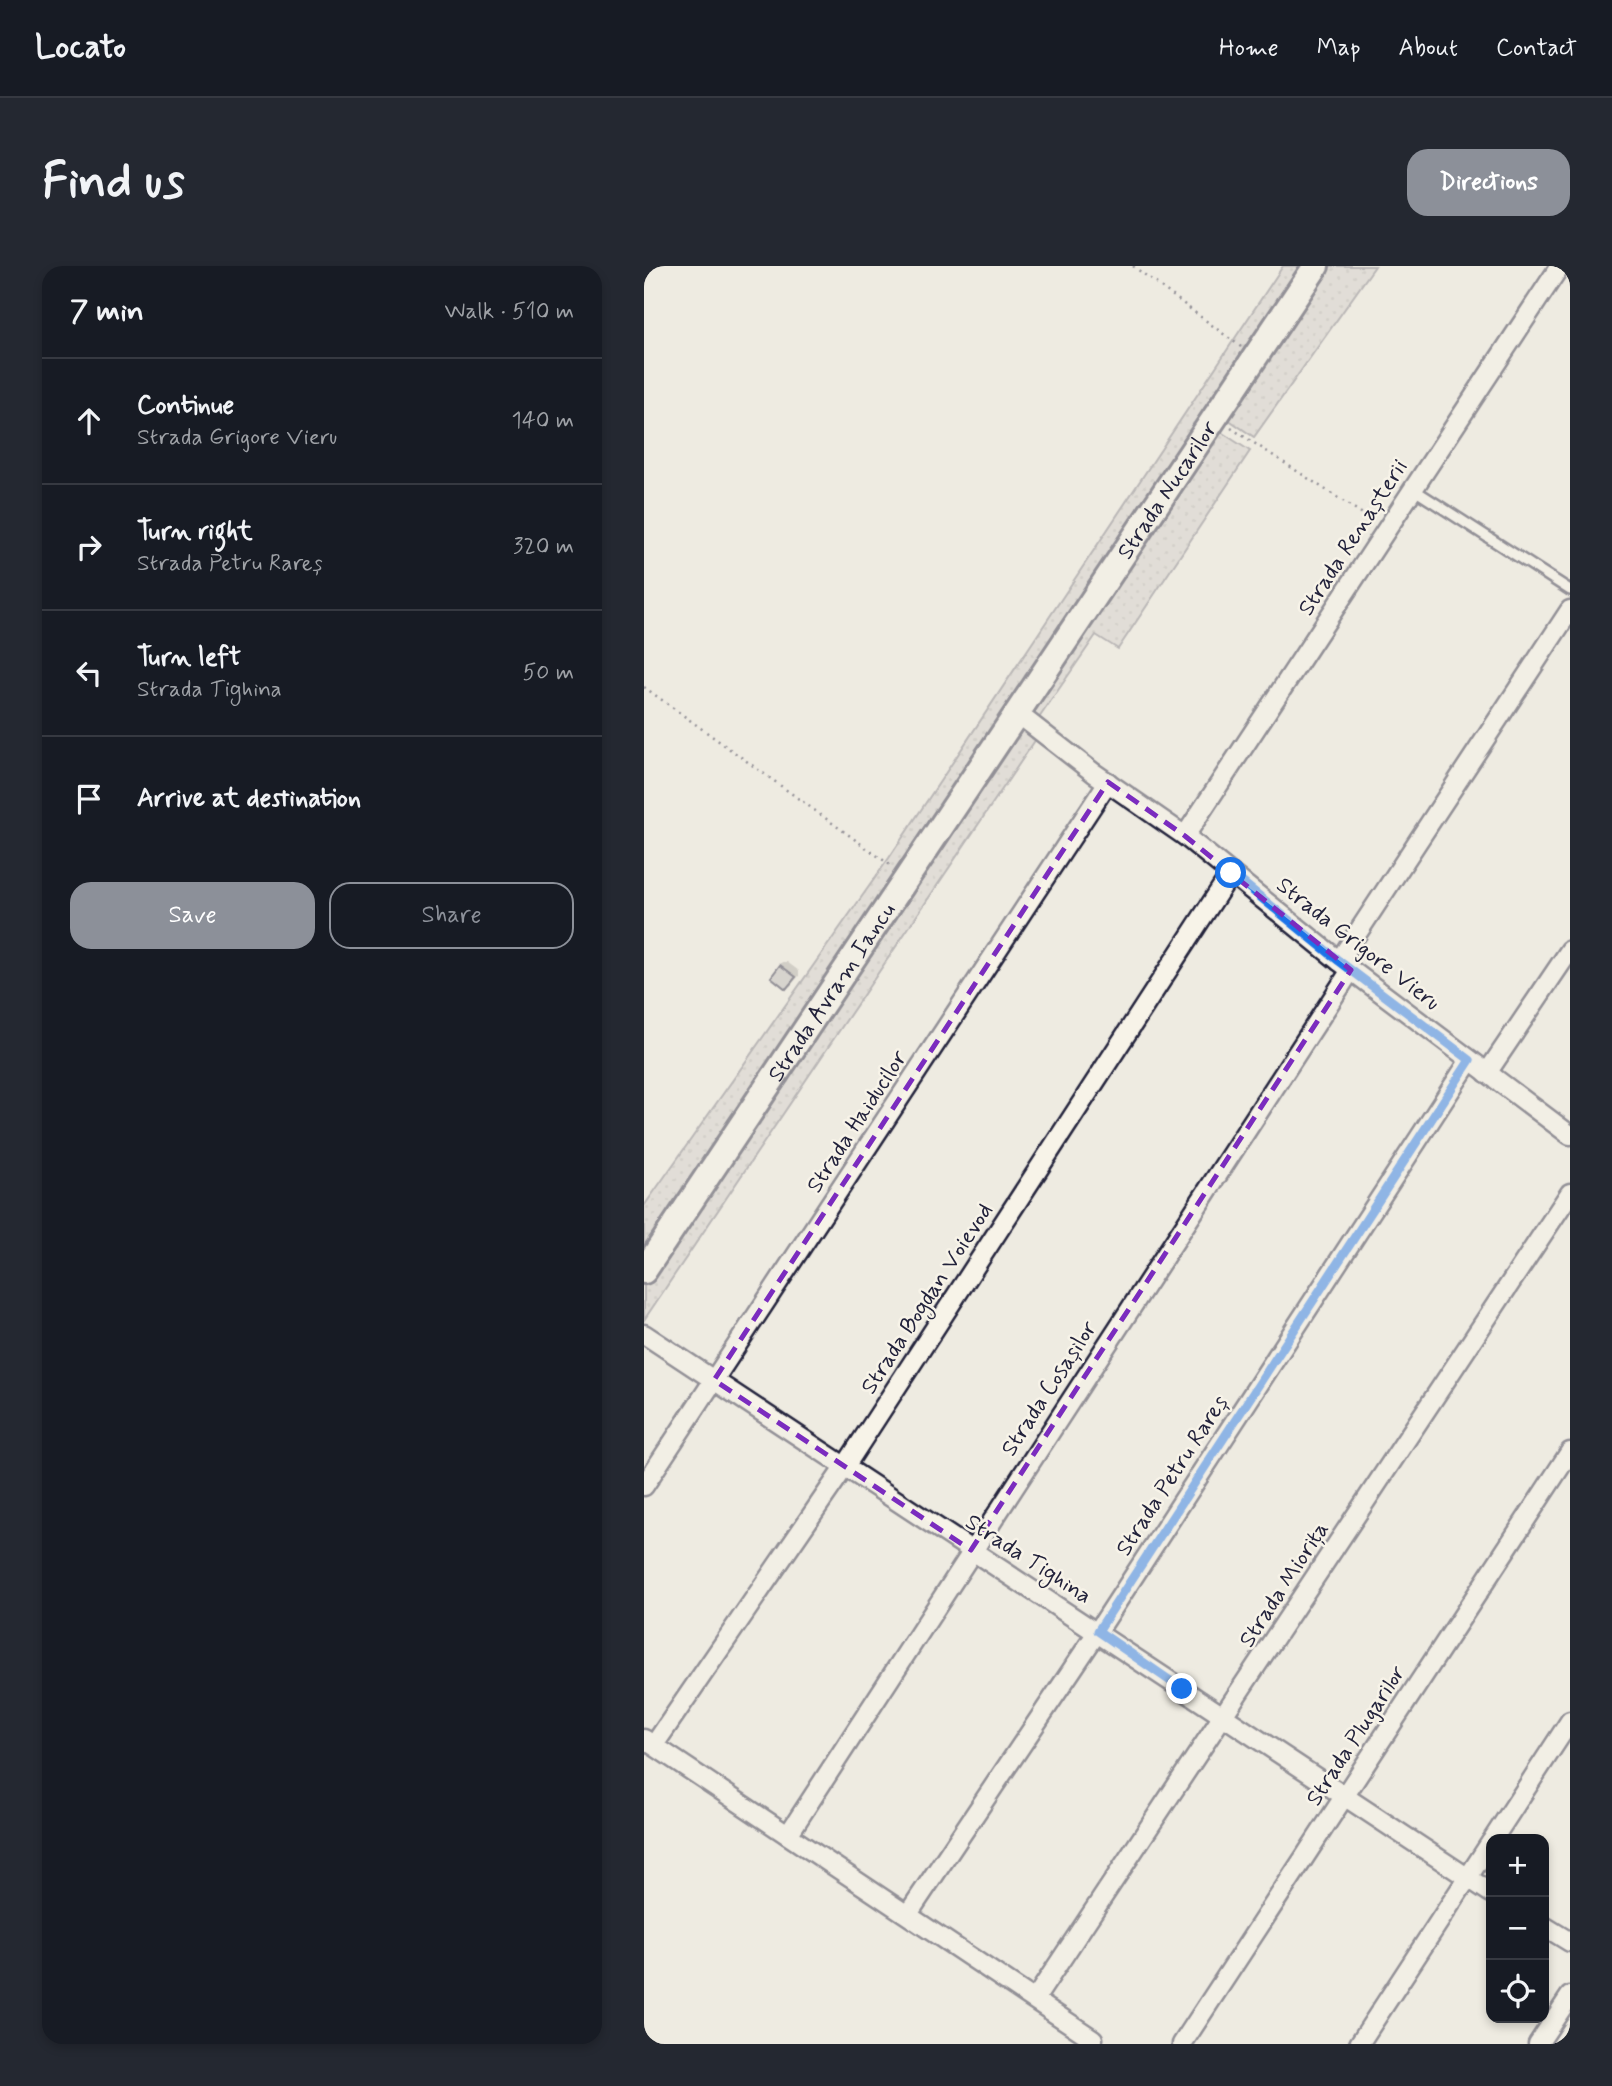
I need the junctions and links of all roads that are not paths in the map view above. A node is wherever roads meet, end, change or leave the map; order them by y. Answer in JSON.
{"nodes":[{"id":1,"x":1315,"y":266,"type":"edge"},
{"id":2,"x":1560,"y":266,"type":"edge"},
{"id":3,"x":1413,"y":489,"type":"junction"},
{"id":4,"x":1570,"y":590,"type":"edge"},
{"id":5,"x":1570,"y":610,"type":"edge"},
{"id":6,"x":1017,"y":713,"type":"junction"},
{"id":7,"x":1108,"y":782,"type":"junction"},
{"id":8,"x":1185,"y":836,"type":"junction"},
{"id":9,"x":1231,"y":873,"type":"junction"},
{"id":10,"x":1570,"y":950,"type":"edge"},
{"id":11,"x":1345,"y":965,"type":"junction"},
{"id":12,"x":1470,"y":1060,"type":"junction"},
{"id":13,"x":1487,"y":1073,"type":"junction"},
{"id":14,"x":1570,"y":1135,"type":"edge"},
{"id":15,"x":1570,"y":1193,"type":"edge"},
{"id":16,"x":644,"y":1271,"type":"edge"},
{"id":17,"x":644,"y":1334,"type":"edge"},
{"id":18,"x":714,"y":1380,"type":"junction"},
{"id":19,"x":1570,"y":1452,"type":"edge"},
{"id":20,"x":844,"y":1468,"type":"junction"},
{"id":21,"x":644,"y":1486,"type":"edge"},
{"id":22,"x":971,"y":1550,"type":"junction"},
{"id":23,"x":1098,"y":1631,"type":"junction"},
{"id":24,"x":1224,"y":1718,"type":"junction"},
{"id":25,"x":1570,"y":1721,"type":"edge"},
{"id":26,"x":649,"y":1742,"type":"edge"},
{"id":27,"x":1343,"y":1798,"type":"junction"},
{"id":28,"x":1497,"y":1834,"type":"edge"},
{"id":29,"x":788,"y":1835,"type":"junction"},
{"id":30,"x":1486,"y":1850,"type":"edge"},
{"id":31,"x":1468,"y":1878,"type":"junction"},
{"id":32,"x":1486,"y":1890,"type":"edge"},
{"id":33,"x":908,"y":1914,"type":"junction"},
{"id":34,"x":1549,"y":1929,"type":"edge"},
{"id":35,"x":1570,"y":1942,"type":"edge"},
{"id":36,"x":1570,"y":1996,"type":"edge"},
{"id":37,"x":1035,"y":1999,"type":"junction"},
{"id":38,"x":1094,"y":2039,"type":"dead end"},
{"id":39,"x":1182,"y":2044,"type":"edge"},
{"id":40,"x":1359,"y":2044,"type":"edge"},
{"id":41,"x":1538,"y":2044,"type":"edge"}],
"edges":[{"from":1,"to":6,"type":"street","name":"Strada Nucarilor"},
{"from":2,"to":3,"type":"street","name":"Strada Renașterii"},
{"from":3,"to":4,"type":"lane"},
{"from":3,"to":8,"type":"street","name":"Strada Renașterii"},
{"from":5,"to":11,"type":"street","name":"Strada Cosașilor"},
{"from":6,"to":7,"type":"street","name":"Strada Grigore Vieru"},
{"from":6,"to":16,"type":"street","name":"Strada Avram Iancu"},
{"from":7,"to":8,"type":"street","name":"Strada Grigore Vieru"},
{"from":7,"to":18,"type":"street","name":"Strada Haiducilor"},
{"from":8,"to":9,"type":"street","name":"Strada Grigore Vieru"},
{"from":9,"to":11,"type":"street","name":"Strada Grigore Vieru"},
{"from":9,"to":20,"type":"street","name":"Strada Bogdan Voievod"},
{"from":10,"to":13,"type":"street"},
{"from":11,"to":12,"type":"street","name":"Strada Grigore Vieru"},
{"from":11,"to":22,"type":"street","name":"Strada Cosașilor"},
{"from":12,"to":13,"type":"street","name":"Strada Grigore Vieru"},
{"from":12,"to":23,"type":"street","name":"Strada Petru Rareș"},
{"from":13,"to":14,"type":"street","name":"Strada Grigore Vieru"},
{"from":15,"to":24,"type":"street","name":"Strada Miorița"},
{"from":17,"to":18,"type":"street","name":"Strada Tighina"},
{"from":18,"to":20,"type":"street","name":"Strada Tighina"},
{"from":18,"to":21,"type":"street","name":"Strada Haiducilor"},
{"from":19,"to":27,"type":"street","name":"Strada Plugarilor"},
{"from":20,"to":22,"type":"street","name":"Strada Tighina"},
{"from":20,"to":26,"type":"street","name":"Strada Bogdan Voievod"},
{"from":22,"to":23,"type":"street","name":"Strada Tighina"},
{"from":22,"to":29,"type":"street","name":"Strada Cosașilor"},
{"from":23,"to":24,"type":"street","name":"Strada Tighina"},
{"from":23,"to":33,"type":"street","name":"Strada Petru Rareș"},
{"from":24,"to":27,"type":"street","name":"Strada Tighina"},
{"from":24,"to":37,"type":"street","name":"Strada Miorița"},
{"from":25,"to":28,"type":"street"},
{"from":26,"to":29,"type":"street"},
{"from":27,"to":31,"type":"street","name":"Strada Tighina"},
{"from":27,"to":39,"type":"street","name":"Strada Plugarilor"},
{"from":29,"to":33,"type":"street"},
{"from":30,"to":31,"type":"street"},
{"from":31,"to":32,"type":"street","name":"Strada Tighina"},
{"from":31,"to":40,"type":"street"},
{"from":33,"to":37,"type":"street"},
{"from":34,"to":35,"type":"street"},
{"from":36,"to":41,"type":"street"},
{"from":37,"to":38,"type":"street"}]}
